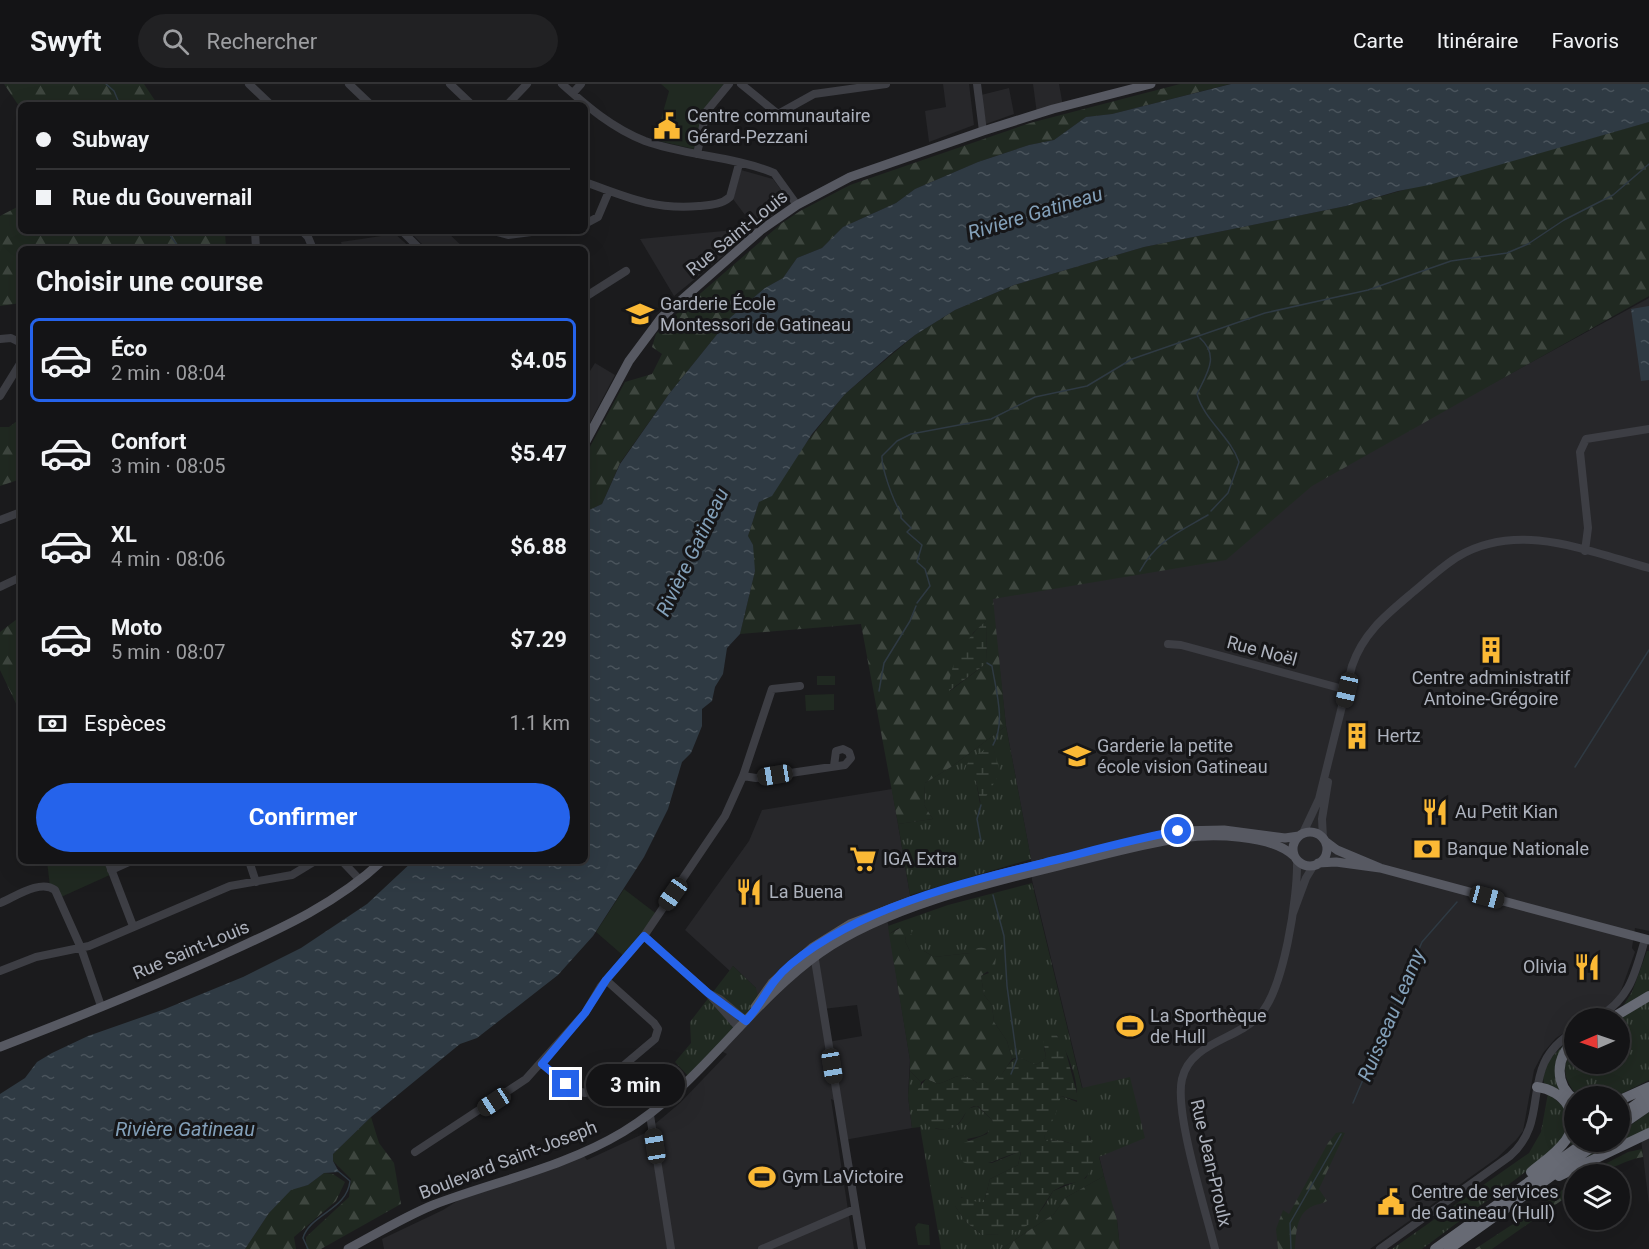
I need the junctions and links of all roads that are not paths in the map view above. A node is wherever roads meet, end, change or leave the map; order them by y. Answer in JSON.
{"nodes":[{"id":1,"x":249,"y":84,"type":"edge"},
{"id":2,"x":350,"y":84,"type":"edge"},
{"id":3,"x":450,"y":84,"type":"edge"},
{"id":4,"x":527,"y":84,"type":"edge"},
{"id":5,"x":562,"y":84,"type":"edge"},
{"id":6,"x":581,"y":84,"type":"edge"},
{"id":7,"x":729,"y":84,"type":"edge"},
{"id":8,"x":741,"y":84,"type":"edge"},
{"id":9,"x":886,"y":84,"type":"edge"},
{"id":10,"x":978,"y":84,"type":"edge"},
{"id":11,"x":1151,"y":84,"type":"edge"},
{"id":12,"x":573,"y":93,"type":"junction"},
{"id":13,"x":268,"y":102,"type":"edge"},
{"id":14,"x":368,"y":102,"type":"edge"},
{"id":15,"x":469,"y":102,"type":"edge"},
{"id":16,"x":510,"y":102,"type":"edge"},
{"id":17,"x":584,"y":102,"type":"edge"},
{"id":18,"x":588,"y":106,"type":"edge"},
{"id":19,"x":983,"y":131,"type":"junction"},
{"id":20,"x":697,"y":154,"type":"junction"},
{"id":21,"x":739,"y":164,"type":"junction"},
{"id":22,"x":588,"y":183,"type":"edge"},
{"id":23,"x":609,"y":191,"type":"junction"},
{"id":24,"x":797,"y":205,"type":"junction"},
{"id":25,"x":588,"y":222,"type":"edge"},
{"id":26,"x":405,"y":234,"type":"edge"},
{"id":27,"x":417,"y":246,"type":"edge"},
{"id":28,"x":626,"y":271,"type":"dead end"},
{"id":29,"x":588,"y":295,"type":"edge"},
{"id":30,"x":0,"y":339,"type":"edge"},
{"id":31,"x":18,"y":341,"type":"edge"},
{"id":32,"x":18,"y":367,"type":"edge"},
{"id":33,"x":0,"y":396,"type":"edge"},
{"id":34,"x":1649,"y":429,"type":"edge"},
{"id":35,"x":588,"y":434,"type":"edge"},
{"id":36,"x":18,"y":513,"type":"edge"},
{"id":37,"x":0,"y":520,"type":"edge"},
{"id":38,"x":1585,"y":550,"type":"junction"},
{"id":39,"x":1649,"y":568,"type":"edge"},
{"id":40,"x":18,"y":578,"type":"edge"},
{"id":41,"x":0,"y":587,"type":"edge"},
{"id":42,"x":1168,"y":644,"type":"dead end"},
{"id":43,"x":800,"y":686,"type":"dead end"},
{"id":44,"x":1347,"y":690,"type":"junction"},
{"id":45,"x":834,"y":766,"type":"dead end"},
{"id":46,"x":1328,"y":768,"type":"junction"},
{"id":47,"x":743,"y":776,"type":"junction"},
{"id":48,"x":1301,"y":834,"type":"junction"},
{"id":49,"x":1324,"y":840,"type":"junction"},
{"id":50,"x":1295,"y":858,"type":"junction"},
{"id":51,"x":250,"y":864,"type":"edge"},
{"id":52,"x":310,"y":864,"type":"edge"},
{"id":53,"x":345,"y":864,"type":"edge"},
{"id":54,"x":379,"y":864,"type":"edge"},
{"id":55,"x":1316,"y":864,"type":"junction"},
{"id":56,"x":110,"y":865,"type":"edge"},
{"id":57,"x":1380,"y":868,"type":"junction"},
{"id":58,"x":360,"y":880,"type":"junction"},
{"id":59,"x":256,"y":882,"type":"junction"},
{"id":60,"x":0,"y":903,"type":"edge"},
{"id":61,"x":1293,"y":914,"type":"junction"},
{"id":62,"x":133,"y":926,"type":"junction"},
{"id":63,"x":644,"y":936,"type":"junction"},
{"id":64,"x":1647,"y":940,"type":"edge"},
{"id":65,"x":813,"y":947,"type":"junction"},
{"id":66,"x":81,"y":948,"type":"junction"},
{"id":67,"x":814,"y":958,"type":"junction"},
{"id":68,"x":0,"y":971,"type":"edge"},
{"id":69,"x":606,"y":980,"type":"junction"},
{"id":70,"x":1649,"y":996,"type":"edge"},
{"id":71,"x":101,"y":1006,"type":"junction"},
{"id":72,"x":1612,"y":1008,"type":"edge"},
{"id":73,"x":1629,"y":1008,"type":"edge"},
{"id":74,"x":744,"y":1022,"type":"junction"},
{"id":75,"x":1564,"y":1040,"type":"edge"},
{"id":76,"x":0,"y":1047,"type":"edge"},
{"id":77,"x":1564,"y":1053,"type":"edge"},
{"id":78,"x":542,"y":1064,"type":"junction"},
{"id":79,"x":1537,"y":1086,"type":"junction"},
{"id":80,"x":1649,"y":1087,"type":"edge"},
{"id":81,"x":1564,"y":1089,"type":"edge"},
{"id":82,"x":1649,"y":1095,"type":"edge"},
{"id":83,"x":1630,"y":1096,"type":"edge"},
{"id":84,"x":1649,"y":1106,"type":"edge"},
{"id":85,"x":1630,"y":1109,"type":"edge"},
{"id":86,"x":650,"y":1115,"type":"junction"},
{"id":87,"x":1630,"y":1119,"type":"edge"},
{"id":88,"x":1649,"y":1133,"type":"edge"},
{"id":89,"x":415,"y":1152,"type":"dead end"},
{"id":90,"x":1571,"y":1152,"type":"edge"},
{"id":91,"x":1585,"y":1152,"type":"edge"},
{"id":92,"x":1532,"y":1189,"type":"junction"},
{"id":93,"x":855,"y":1209,"type":"junction"},
{"id":94,"x":1488,"y":1210,"type":"junction"},
{"id":95,"x":348,"y":1249,"type":"edge"},
{"id":96,"x":671,"y":1249,"type":"edge"},
{"id":97,"x":762,"y":1249,"type":"edge"},
{"id":98,"x":862,"y":1249,"type":"edge"},
{"id":99,"x":1215,"y":1249,"type":"edge"},
{"id":100,"x":1380,"y":1249,"type":"edge"},
{"id":101,"x":1435,"y":1249,"type":"edge"},
{"id":102,"x":1449,"y":1249,"type":"edge"}],
"edges":[{"from":1,"to":13,"type":"street"},
{"from":2,"to":14,"type":"street"},
{"from":3,"to":15,"type":"street"},
{"from":4,"to":16,"type":"street"},
{"from":5,"to":12,"type":"street"},
{"from":6,"to":12,"type":"street"},
{"from":7,"to":20,"type":"street"},
{"from":8,"to":9,"type":"street"},
{"from":10,"to":19,"type":"street"},
{"from":11,"to":19,"type":"main road","name":"Rue Saint-Louis"},
{"from":12,"to":17,"type":"street"},
{"from":18,"to":20,"type":"street"},
{"from":19,"to":24,"type":"main road","name":"Rue Saint-Louis"},
{"from":20,"to":21,"type":"street"},
{"from":21,"to":23,"type":"street"},
{"from":21,"to":24,"type":"street"},
{"from":22,"to":23,"type":"street"},
{"from":23,"to":25,"type":"street"},
{"from":24,"to":35,"type":"main road","name":"Rue Saint-Louis"},
{"from":26,"to":27,"type":"street"},
{"from":28,"to":29,"type":"street"},
{"from":30,"to":31,"type":"street"},
{"from":32,"to":33,"type":"street"},
{"from":34,"to":38,"type":"street"},
{"from":36,"to":37,"type":"street"},
{"from":38,"to":39,"type":"street"},
{"from":38,"to":44,"type":"street"},
{"from":40,"to":41,"type":"street"},
{"from":42,"to":44,"type":"street","name":"Rue Noël"},
{"from":43,"to":47,"type":"street"},
{"from":44,"to":46,"type":"street"},
{"from":45,"to":47,"type":"street"},
{"from":46,"to":48,"type":"street"},
{"from":46,"to":49,"type":"street"},
{"from":47,"to":63,"type":"street"},
{"from":48,"to":49,"type":"main road"},
{"from":48,"to":50,"type":"main road"},
{"from":48,"to":65,"type":"main road","name":"Boulevard Saint-Joseph"},
{"from":49,"to":55,"type":"main road"},
{"from":49,"to":57,"type":"main road"},
{"from":50,"to":55,"type":"main road"},
{"from":50,"to":61,"type":"street","name":"Rue Jean-Proulx"},
{"from":50,"to":67,"type":"main road","name":"Boulevard Saint-Joseph"},
{"from":51,"to":59,"type":"street"},
{"from":52,"to":59,"type":"street"},
{"from":53,"to":58,"type":"street"},
{"from":54,"to":58,"type":"main road","name":"Rue Saint-Louis"},
{"from":55,"to":57,"type":"main road"},
{"from":55,"to":61,"type":"street","name":"Rue Jean-Proulx"},
{"from":56,"to":62,"type":"street"},
{"from":57,"to":64,"type":"main road"},
{"from":58,"to":71,"type":"main road","name":"Rue Saint-Louis"},
{"from":59,"to":62,"type":"street"},
{"from":60,"to":66,"type":"street"},
{"from":61,"to":99,"type":"street","name":"Rue Jean-Proulx"},
{"from":62,"to":66,"type":"street"},
{"from":63,"to":69,"type":"street"},
{"from":63,"to":74,"type":"street"},
{"from":64,"to":72,"type":"street"},
{"from":65,"to":67,"type":"street"},
{"from":65,"to":74,"type":"main road","name":"Boulevard Saint-Joseph"},
{"from":66,"to":68,"type":"street"},
{"from":66,"to":71,"type":"street"},
{"from":67,"to":74,"type":"main road","name":"Boulevard Saint-Joseph"},
{"from":67,"to":93,"type":"street"},
{"from":69,"to":78,"type":"street"},
{"from":69,"to":78,"type":"street"},
{"from":70,"to":73,"type":"highway"},
{"from":71,"to":76,"type":"main road","name":"Rue Saint-Louis"},
{"from":74,"to":86,"type":"main road","name":"Boulevard Saint-Joseph"},
{"from":75,"to":79,"type":"street"},
{"from":77,"to":81,"type":"highway"},
{"from":78,"to":89,"type":"street"},
{"from":79,"to":94,"type":"highway"},
{"from":79,"to":100,"type":"street"},
{"from":80,"to":83,"type":"highway"},
{"from":82,"to":85,"type":"highway"},
{"from":84,"to":87,"type":"highway"},
{"from":86,"to":95,"type":"main road","name":"Boulevard Saint-Joseph"},
{"from":86,"to":96,"type":"street"},
{"from":88,"to":92,"type":"highway"},
{"from":90,"to":94,"type":"highway"},
{"from":91,"to":92,"type":"highway"},
{"from":92,"to":102,"type":"highway"},
{"from":93,"to":97,"type":"street"},
{"from":93,"to":98,"type":"street"},
{"from":94,"to":101,"type":"highway"}]}
